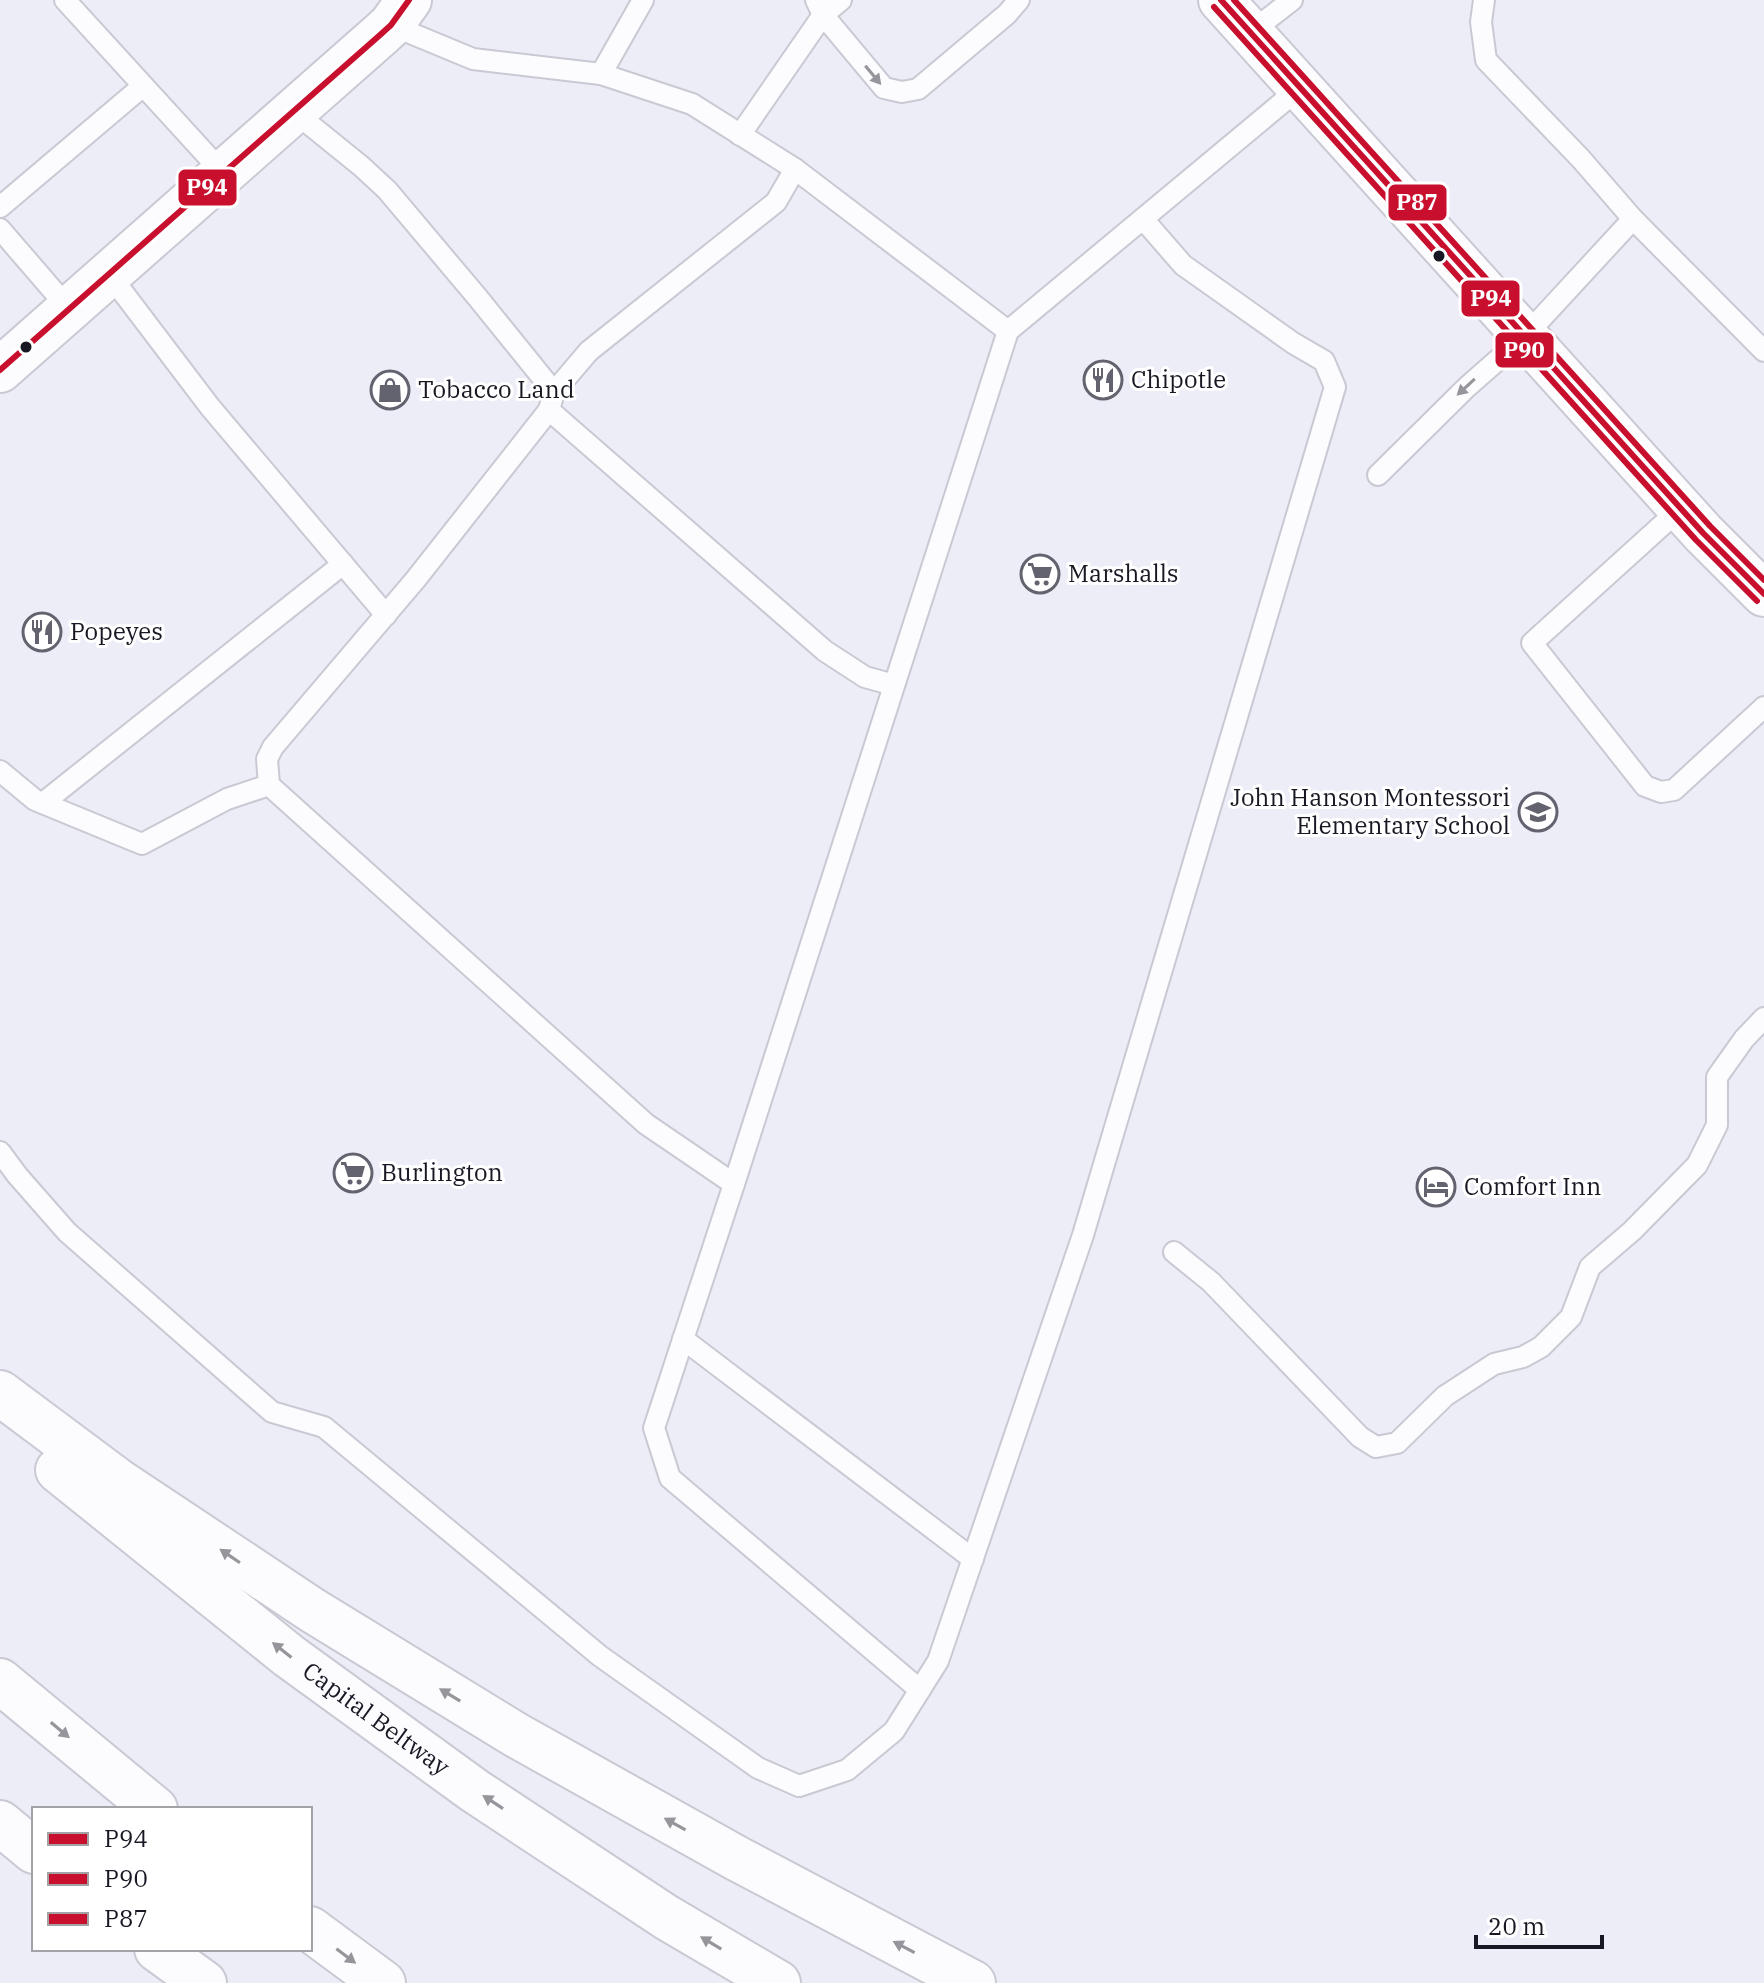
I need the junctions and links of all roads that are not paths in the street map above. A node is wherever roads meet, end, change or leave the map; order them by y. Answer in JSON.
{"nodes":[{"id":1,"x":65,"y":0,"type":"edge"},
{"id":2,"x":643,"y":0,"type":"edge"},
{"id":3,"x":841,"y":0,"type":"edge"},
{"id":4,"x":1019,"y":0,"type":"edge"},
{"id":5,"x":1221,"y":0,"type":"edge"},
{"id":6,"x":1292,"y":0,"type":"edge"},
{"id":7,"x":1484,"y":0,"type":"edge"},
{"id":8,"x":820,"y":8,"type":"edge"},
{"id":9,"x":400,"y":13,"type":"edge"},
{"id":10,"x":1251,"y":32,"type":"junction"},
{"id":11,"x":601,"y":74,"type":"junction"},
{"id":12,"x":143,"y":86,"type":"junction"},
{"id":13,"x":1301,"y":87,"type":"junction"},
{"id":14,"x":293,"y":111,"type":"junction"},
{"id":15,"x":740,"y":135,"type":"junction"},
{"id":16,"x":795,"y":169,"type":"junction"},
{"id":17,"x":223,"y":173,"type":"junction"},
{"id":18,"x":0,"y":207,"type":"edge"},
{"id":19,"x":1143,"y":219,"type":"junction"},
{"id":20,"x":1633,"y":219,"type":"junction"},
{"id":21,"x":0,"y":229,"type":"edge"},
{"id":22,"x":109,"y":274,"type":"junction"},
{"id":23,"x":69,"y":309,"type":"junction"},
{"id":24,"x":1008,"y":331,"type":"junction"},
{"id":25,"x":1525,"y":336,"type":"junction"},
{"id":26,"x":1764,"y":351,"type":"edge"},
{"id":27,"x":0,"y":370,"type":"edge"},
{"id":28,"x":552,"y":401,"type":"junction"},
{"id":29,"x":1378,"y":475,"type":"dead end"},
{"id":30,"x":1681,"y":508,"type":"junction"},
{"id":31,"x":343,"y":564,"type":"junction"},
{"id":32,"x":1764,"y":594,"type":"edge"},
{"id":33,"x":386,"y":615,"type":"junction"},
{"id":34,"x":894,"y":685,"type":"junction"},
{"id":35,"x":1764,"y":707,"type":"edge"},
{"id":36,"x":0,"y":771,"type":"edge"},
{"id":37,"x":269,"y":785,"type":"junction"},
{"id":38,"x":43,"y":803,"type":"junction"},
{"id":39,"x":1764,"y":1018,"type":"edge"},
{"id":40,"x":0,"y":1152,"type":"edge"},
{"id":41,"x":734,"y":1184,"type":"junction"},
{"id":42,"x":1174,"y":1252,"type":"dead end"},
{"id":43,"x":683,"y":1339,"type":"junction"},
{"id":44,"x":0,"y":1393,"type":"edge"},
{"id":45,"x":0,"y":1420,"type":"edge"},
{"id":46,"x":973,"y":1559,"type":"junction"},
{"id":47,"x":0,"y":1681,"type":"edge"},
{"id":48,"x":920,"y":1690,"type":"junction"},
{"id":49,"x":153,"y":1807,"type":"edge"},
{"id":50,"x":0,"y":1823,"type":"edge"},
{"id":51,"x":32,"y":1849,"type":"edge"},
{"id":52,"x":312,"y":1930,"type":"edge"},
{"id":53,"x":160,"y":1951,"type":"edge"},
{"id":54,"x":204,"y":1983,"type":"edge"},
{"id":55,"x":383,"y":1983,"type":"edge"},
{"id":56,"x":778,"y":1983,"type":"edge"},
{"id":57,"x":973,"y":1983,"type":"edge"}],
"edges":[{"from":1,"to":12,"type":"lane"},
{"from":2,"to":11,"type":"lane"},
{"from":3,"to":8,"type":"lane"},
{"from":8,"to":4,"type":"lane","one_way":true},
{"from":5,"to":10,"type":"main road"},
{"from":6,"to":10,"type":"lane"},
{"from":7,"to":20,"type":"lane"},
{"from":8,"to":15,"type":"lane"},
{"from":9,"to":11,"type":"lane"},
{"from":9,"to":14,"type":"main road"},
{"from":10,"to":13,"type":"main road"},
{"from":11,"to":15,"type":"lane"},
{"from":12,"to":17,"type":"lane"},
{"from":12,"to":18,"type":"lane"},
{"from":13,"to":19,"type":"lane"},
{"from":13,"to":25,"type":"main road"},
{"from":14,"to":17,"type":"main road"},
{"from":14,"to":28,"type":"lane"},
{"from":15,"to":16,"type":"lane"},
{"from":16,"to":24,"type":"lane"},
{"from":16,"to":28,"type":"lane"},
{"from":17,"to":22,"type":"main road"},
{"from":19,"to":24,"type":"lane"},
{"from":19,"to":46,"type":"lane"},
{"from":20,"to":25,"type":"lane"},
{"from":20,"to":26,"type":"lane"},
{"from":21,"to":23,"type":"lane"},
{"from":22,"to":23,"type":"main road"},
{"from":22,"to":31,"type":"lane"},
{"from":23,"to":27,"type":"main road"},
{"from":24,"to":34,"type":"lane"},
{"from":25,"to":29,"type":"lane","one_way":true},
{"from":25,"to":30,"type":"main road"},
{"from":28,"to":33,"type":"lane"},
{"from":28,"to":34,"type":"lane"},
{"from":30,"to":32,"type":"main road"},
{"from":30,"to":35,"type":"lane"},
{"from":31,"to":33,"type":"lane"},
{"from":31,"to":38,"type":"lane"},
{"from":33,"to":37,"type":"lane"},
{"from":34,"to":41,"type":"lane"},
{"from":36,"to":38,"type":"lane"},
{"from":37,"to":38,"type":"lane"},
{"from":37,"to":41,"type":"lane"},
{"from":39,"to":42,"type":"lane"},
{"from":40,"to":48,"type":"lane"},
{"from":41,"to":43,"type":"lane"},
{"from":43,"to":46,"type":"lane"},
{"from":43,"to":48,"type":"lane"},
{"from":57,"to":44,"type":"main road","one_way":true},
{"from":56,"to":45,"type":"main road","name":"Capital Beltway","one_way":true},
{"from":46,"to":48,"type":"lane"},
{"from":47,"to":49,"type":"main road","one_way":true},
{"from":50,"to":51,"type":"main road"},
{"from":52,"to":55,"type":"main road","one_way":true},
{"from":53,"to":54,"type":"main road"}]}
